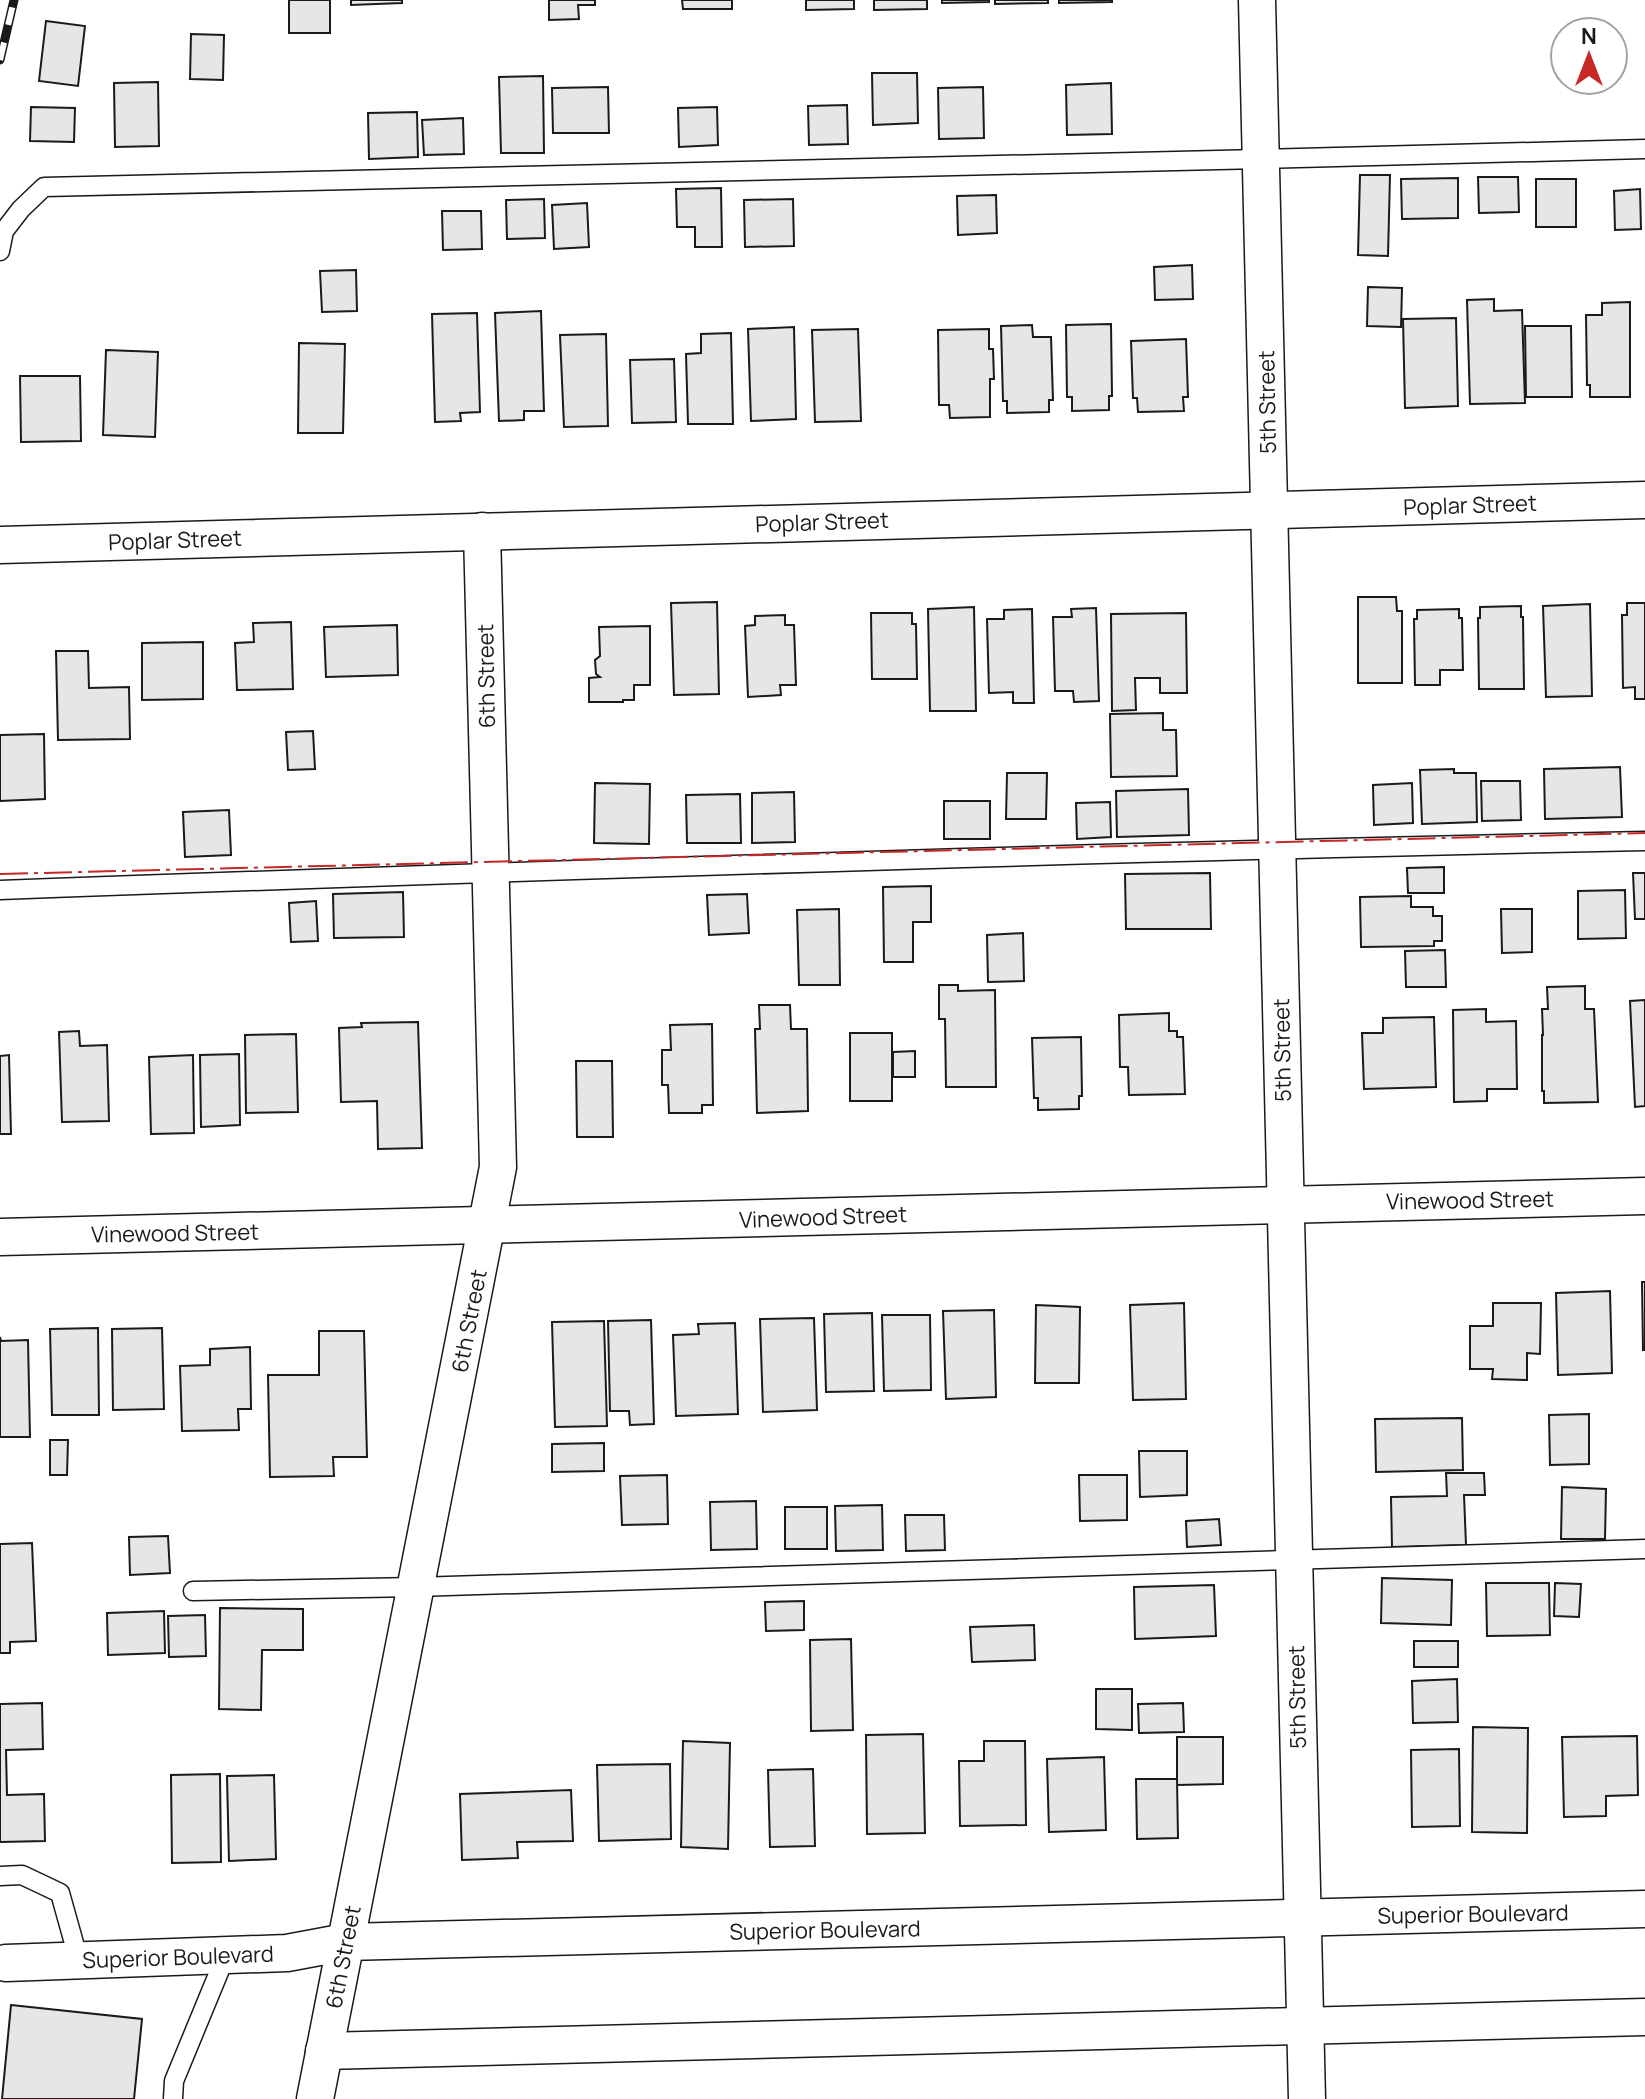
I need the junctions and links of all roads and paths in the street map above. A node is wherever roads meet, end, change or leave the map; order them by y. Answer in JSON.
{"nodes":[{"id":1,"x":1257,"y":0,"type":"edge"},
{"id":2,"x":1645,"y":149,"type":"edge"},
{"id":3,"x":1261,"y":159,"type":"junction"},
{"id":4,"x":0,"y":251,"type":"edge"},
{"id":5,"x":1645,"y":500,"type":"edge"},
{"id":6,"x":1269,"y":510,"type":"junction"},
{"id":7,"x":482,"y":531,"type":"junction"},
{"id":8,"x":0,"y":545,"type":"edge"},
{"id":9,"x":1645,"y":841,"type":"edge"},
{"id":10,"x":1277,"y":849,"type":"junction"},
{"id":11,"x":491,"y":872,"type":"junction"},
{"id":12,"x":0,"y":890,"type":"edge"},
{"id":13,"x":1645,"y":1196,"type":"edge"},
{"id":14,"x":1286,"y":1205,"type":"junction"},
{"id":15,"x":487,"y":1226,"type":"junction"},
{"id":16,"x":0,"y":1237,"type":"edge"},
{"id":17,"x":1645,"y":1549,"type":"edge"},
{"id":18,"x":1294,"y":1559,"type":"junction"},
{"id":19,"x":416,"y":1587,"type":"junction"},
{"id":20,"x":193,"y":1591,"type":"dead end"},
{"id":21,"x":0,"y":1876,"type":"edge"},
{"id":22,"x":1645,"y":1909,"type":"edge"},
{"id":23,"x":1303,"y":1918,"type":"junction"},
{"id":24,"x":346,"y":1942,"type":"junction"},
{"id":25,"x":226,"y":1955,"type":"junction"},
{"id":26,"x":79,"y":1961,"type":"junction"},
{"id":27,"x":3,"y":1963,"type":"edge"},
{"id":28,"x":1645,"y":2017,"type":"edge"},
{"id":29,"x":1305,"y":2027,"type":"junction"},
{"id":30,"x":324,"y":2051,"type":"junction"},
{"id":31,"x":173,"y":2099,"type":"edge"},
{"id":32,"x":315,"y":2099,"type":"edge"},
{"id":33,"x":1307,"y":2099,"type":"edge"}],
"edges":[{"from":1,"to":3,"type":"street","name":"5th Street"},
{"from":2,"to":3,"type":"lane"},
{"from":3,"to":4,"type":"lane"},
{"from":3,"to":6,"type":"street","name":"5th Street"},
{"from":5,"to":6,"type":"street","name":"Poplar Street"},
{"from":6,"to":7,"type":"street","name":"Poplar Street"},
{"from":6,"to":10,"type":"street","name":"5th Street"},
{"from":7,"to":8,"type":"street","name":"Poplar Street"},
{"from":7,"to":11,"type":"street","name":"6th Street"},
{"from":9,"to":10,"type":"lane"},
{"from":10,"to":11,"type":"lane"},
{"from":10,"to":14,"type":"street","name":"5th Street"},
{"from":11,"to":12,"type":"lane"},
{"from":11,"to":15,"type":"street","name":"6th Street"},
{"from":13,"to":14,"type":"street","name":"Vinewood Street"},
{"from":14,"to":15,"type":"street","name":"Vinewood Street"},
{"from":14,"to":18,"type":"street","name":"5th Street"},
{"from":15,"to":16,"type":"street","name":"Vinewood Street"},
{"from":15,"to":19,"type":"street","name":"6th Street"},
{"from":17,"to":18,"type":"lane"},
{"from":18,"to":19,"type":"lane"},
{"from":18,"to":23,"type":"street","name":"5th Street"},
{"from":19,"to":20,"type":"lane"},
{"from":19,"to":24,"type":"street","name":"6th Street"},
{"from":21,"to":26,"type":"lane"},
{"from":22,"to":23,"type":"street","name":"Superior Boulevard"},
{"from":23,"to":24,"type":"street","name":"Superior Boulevard"},
{"from":23,"to":29,"type":"street","name":"5th Street"},
{"from":24,"to":25,"type":"street","name":"Superior Boulevard"},
{"from":24,"to":30,"type":"street","name":"6th Street"},
{"from":25,"to":26,"type":"street","name":"Superior Boulevard"},
{"from":25,"to":31,"type":"lane"},
{"from":26,"to":27,"type":"street","name":"Superior Boulevard"},
{"from":28,"to":29,"type":"street"},
{"from":29,"to":30,"type":"street"},
{"from":29,"to":33,"type":"street","name":"5th Street"},
{"from":30,"to":32,"type":"street","name":"6th Street"}]}
